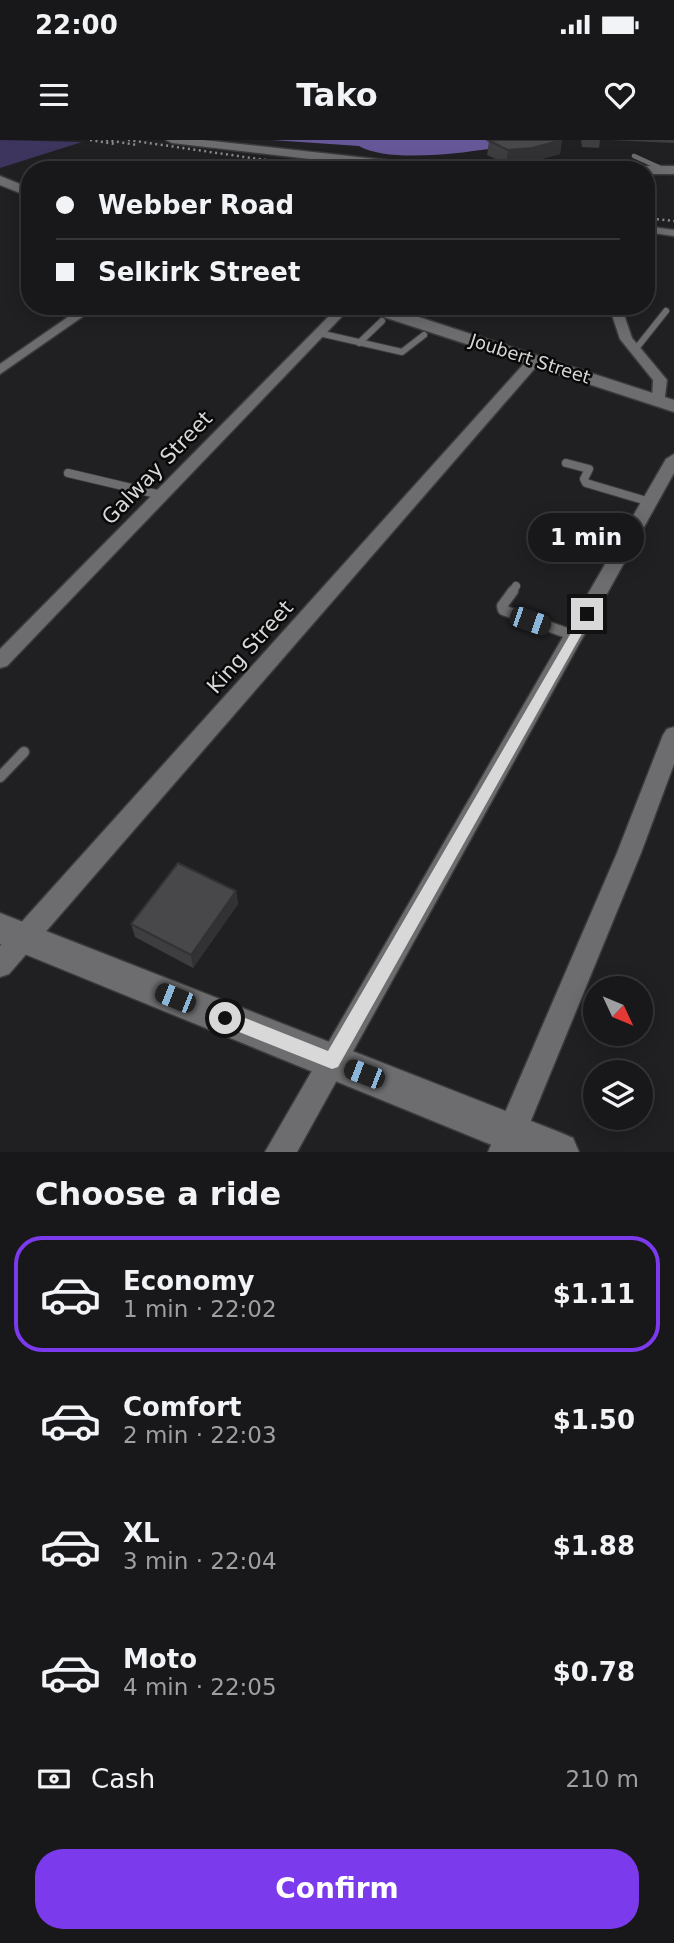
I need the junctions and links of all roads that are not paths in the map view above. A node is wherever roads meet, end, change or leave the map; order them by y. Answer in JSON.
{"nodes":[{"id":1,"x":172,"y":140,"type":"edge"},
{"id":2,"x":197,"y":140,"type":"edge"},
{"id":3,"x":274,"y":152,"type":"junction"},
{"id":4,"x":634,"y":156,"type":"dead end"},
{"id":5,"x":356,"y":161,"type":"edge"},
{"id":6,"x":651,"y":161,"type":"edge"},
{"id":7,"x":0,"y":180,"type":"edge"},
{"id":8,"x":18,"y":196,"type":"edge"},
{"id":9,"x":655,"y":230,"type":"edge"},
{"id":10,"x":674,"y":233,"type":"edge"},
{"id":11,"x":666,"y":311,"type":"dead end"},
{"id":12,"x":79,"y":315,"type":"edge"},
{"id":13,"x":337,"y":315,"type":"edge"},
{"id":14,"x":380,"y":315,"type":"edge"},
{"id":15,"x":388,"y":315,"type":"edge"},
{"id":16,"x":618,"y":315,"type":"edge"},
{"id":17,"x":319,"y":332,"type":"junction"},
{"id":18,"x":424,"y":335,"type":"dead end"},
{"id":19,"x":359,"y":343,"type":"junction"},
{"id":20,"x":635,"y":350,"type":"junction"},
{"id":21,"x":535,"y":360,"type":"junction"},
{"id":22,"x":0,"y":370,"type":"edge"},
{"id":23,"x":666,"y":404,"type":"edge"},
{"id":24,"x":674,"y":459,"type":"edge"},
{"id":25,"x":566,"y":463,"type":"dead end"},
{"id":26,"x":68,"y":472,"type":"dead end"},
{"id":27,"x":161,"y":495,"type":"junction"},
{"id":28,"x":650,"y":502,"type":"junction"},
{"id":29,"x":516,"y":586,"type":"dead end"},
{"id":30,"x":575,"y":636,"type":"junction"},
{"id":31,"x":0,"y":661,"type":"edge"},
{"id":32,"x":674,"y":735,"type":"edge"},
{"id":33,"x":24,"y":752,"type":"dead end"},
{"id":34,"x":0,"y":777,"type":"edge"},
{"id":35,"x":12,"y":932,"type":"edge"},
{"id":36,"x":0,"y":965,"type":"edge"},
{"id":37,"x":332,"y":1061,"type":"junction"},
{"id":38,"x":507,"y":1142,"type":"edge"},
{"id":39,"x":280,"y":1152,"type":"edge"},
{"id":40,"x":559,"y":1152,"type":"edge"}],
"edges":[{"from":1,"to":3,"type":"main road"},
{"from":2,"to":3,"type":"main road"},
{"from":3,"to":5,"type":"main road"},
{"from":4,"to":6,"type":"lane"},
{"from":7,"to":8,"type":"main road"},
{"from":9,"to":10,"type":"street"},
{"from":11,"to":20,"type":"lane"},
{"from":12,"to":22,"type":"street"},
{"from":13,"to":17,"type":"street","name":"Galway Street"},
{"from":14,"to":19,"type":"lane"},
{"from":15,"to":21,"type":"main road","name":"Joubert Street"},
{"from":16,"to":20,"type":"street"},
{"from":17,"to":19,"type":"lane"},
{"from":17,"to":27,"type":"street","name":"Galway Street"},
{"from":18,"to":19,"type":"lane"},
{"from":20,"to":23,"type":"street"},
{"from":21,"to":23,"type":"main road","name":"Joubert Street"},
{"from":21,"to":35,"type":"street","name":"King Street"},
{"from":24,"to":28,"type":"street"},
{"from":25,"to":28,"type":"lane"},
{"from":26,"to":27,"type":"lane"},
{"from":27,"to":31,"type":"street","name":"Galway Street"},
{"from":28,"to":30,"type":"street"},
{"from":29,"to":30,"type":"lane"},
{"from":30,"to":37,"type":"street"},
{"from":32,"to":38,"type":"street"},
{"from":33,"to":34,"type":"lane"},
{"from":35,"to":36,"type":"street","name":"King Street"},
{"from":35,"to":37,"type":"main road"},
{"from":37,"to":38,"type":"main road"},
{"from":37,"to":39,"type":"street"},
{"from":38,"to":40,"type":"main road"}]}
